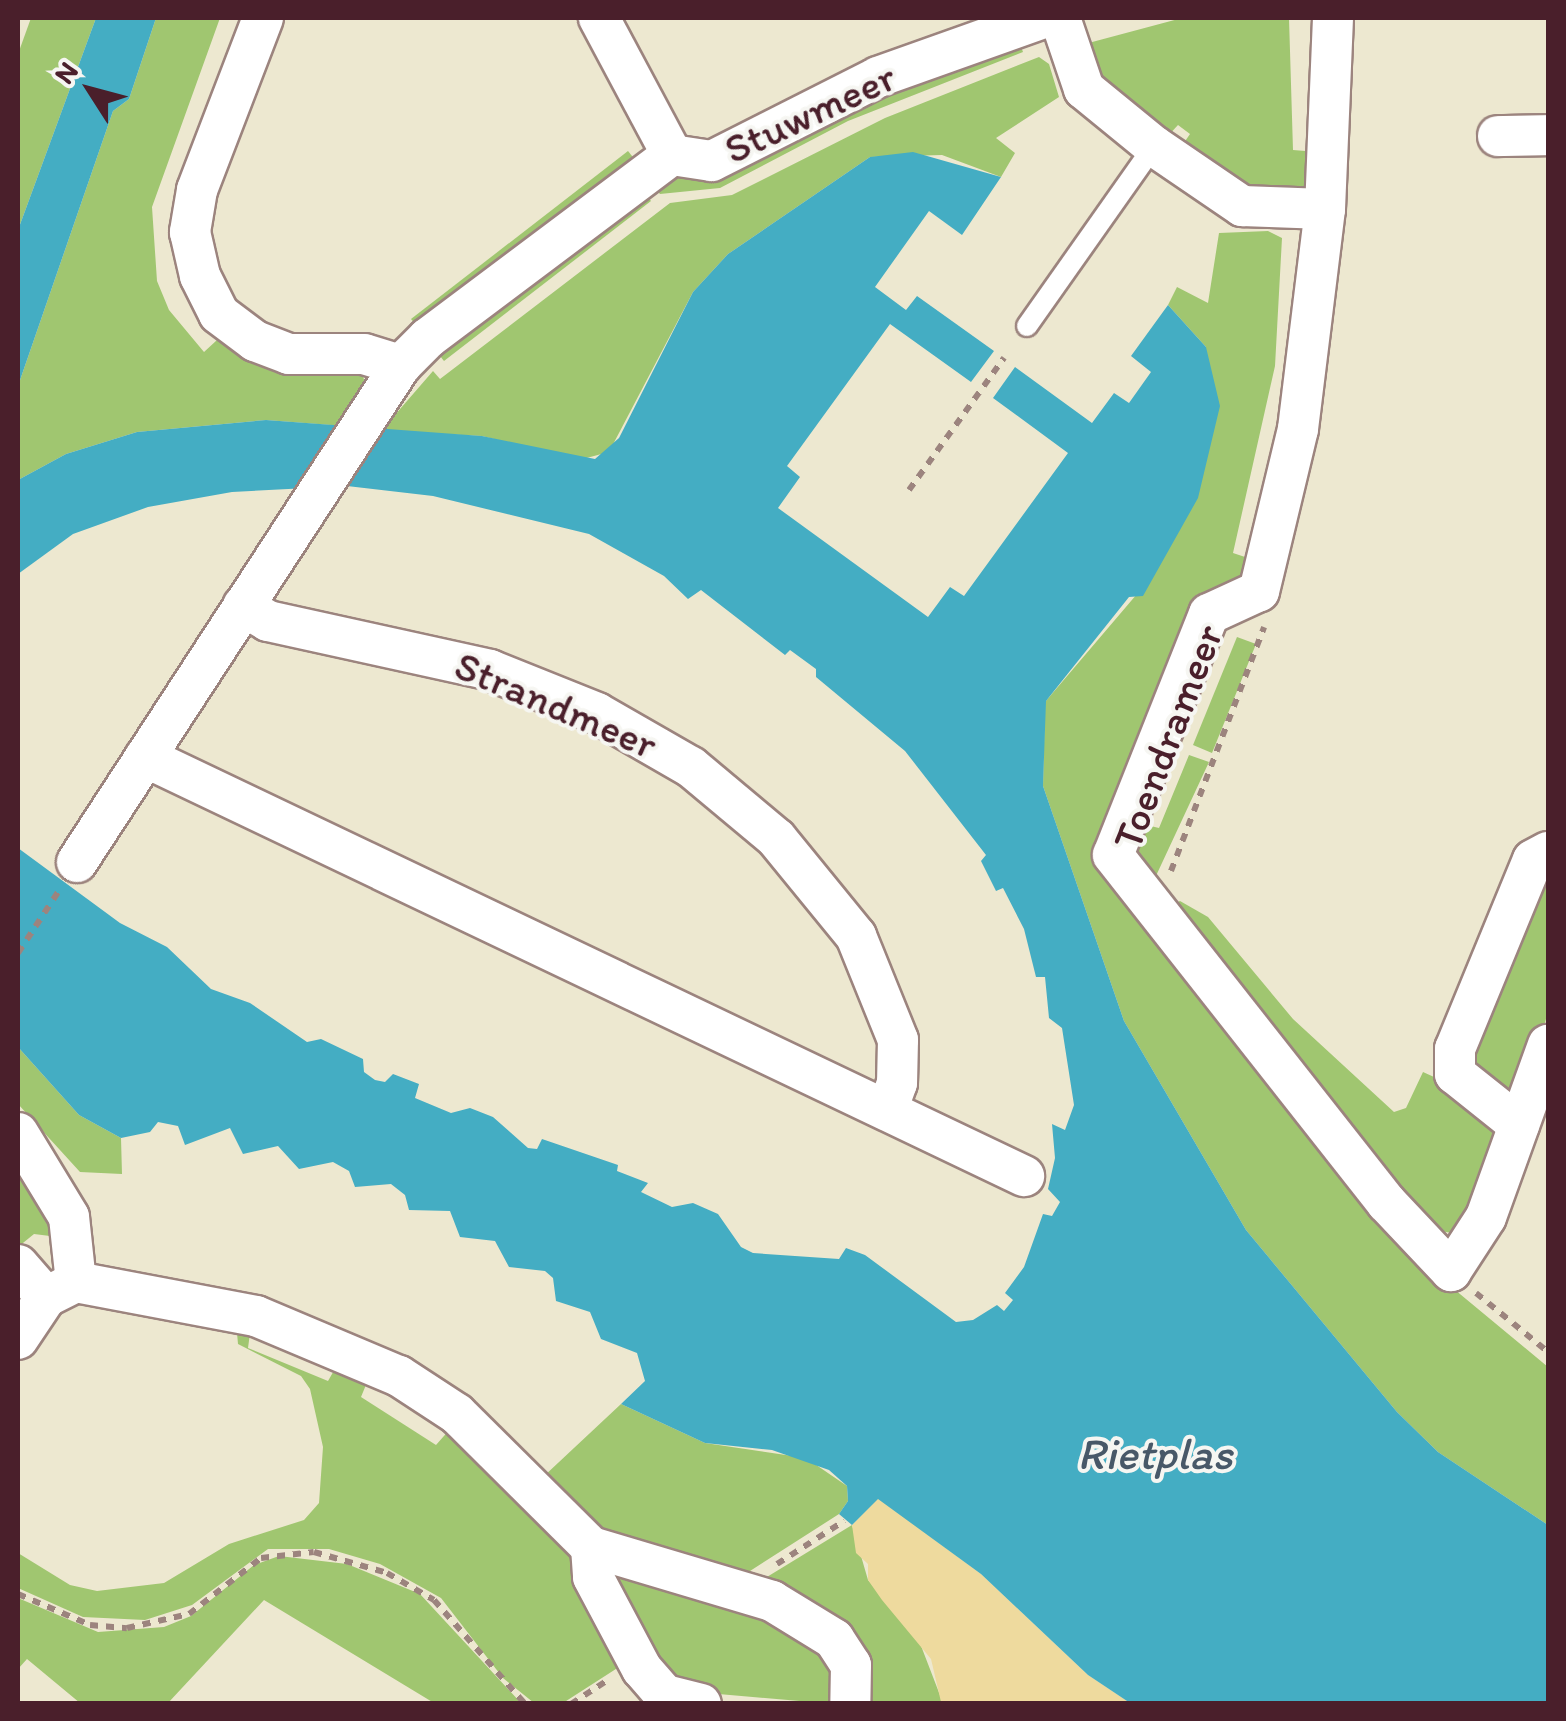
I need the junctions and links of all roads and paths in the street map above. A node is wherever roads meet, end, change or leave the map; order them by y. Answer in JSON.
{"nodes":[{"id":1,"x":263,"y":18,"type":"edge"},
{"id":2,"x":599,"y":18,"type":"edge"},
{"id":3,"x":1044,"y":18,"type":"edge"},
{"id":4,"x":1060,"y":18,"type":"edge"},
{"id":5,"x":1333,"y":18,"type":"edge"},
{"id":6,"x":1548,"y":135,"type":"edge"},
{"id":7,"x":1498,"y":136,"type":"dead end"},
{"id":8,"x":1154,"y":146,"type":"junction"},
{"id":9,"x":672,"y":155,"type":"junction"},
{"id":10,"x":1325,"y":209,"type":"junction"},
{"id":11,"x":1027,"y":326,"type":"dead end"},
{"id":12,"x":1004,"y":358,"type":"dead end"},
{"id":13,"x":401,"y":365,"type":"junction"},
{"id":14,"x":909,"y":490,"type":"dead end"},
{"id":15,"x":1258,"y":591,"type":"junction"},
{"id":16,"x":243,"y":606,"type":"junction"},
{"id":17,"x":145,"y":757,"type":"junction"},
{"id":18,"x":1548,"y":852,"type":"edge"},
{"id":19,"x":77,"y":862,"type":"joint"},
{"id":20,"x":1155,"y":909,"type":"junction"},
{"id":21,"x":18,"y":954,"type":"edge"},
{"id":22,"x":1548,"y":1045,"type":"edge"},
{"id":23,"x":887,"y":1110,"type":"junction"},
{"id":24,"x":1519,"y":1125,"type":"junction"},
{"id":25,"x":18,"y":1133,"type":"edge"},
{"id":26,"x":1024,"y":1176,"type":"dead end"},
{"id":27,"x":18,"y":1265,"type":"edge"},
{"id":28,"x":1451,"y":1270,"type":"junction"},
{"id":29,"x":61,"y":1289,"type":"junction"},
{"id":30,"x":18,"y":1338,"type":"edge"},
{"id":31,"x":1548,"y":1352,"type":"edge"},
{"id":32,"x":844,"y":1521,"type":"dead end"},
{"id":33,"x":591,"y":1546,"type":"junction"},
{"id":34,"x":737,"y":1590,"type":"junction"},
{"id":35,"x":18,"y":1594,"type":"edge"},
{"id":36,"x":524,"y":1704,"type":"edge"},
{"id":37,"x":701,"y":1704,"type":"edge"},
{"id":38,"x":850,"y":1704,"type":"edge"}],
"edges":[{"from":1,"to":13,"type":"street"},
{"from":2,"to":9,"type":"street"},
{"from":3,"to":9,"type":"street","name":"Stuwmeer"},
{"from":4,"to":8,"type":"street"},
{"from":5,"to":10,"type":"street","name":"Toendrameer"},
{"from":6,"to":7,"type":"street"},
{"from":8,"to":10,"type":"street"},
{"from":8,"to":11,"type":"lane"},
{"from":9,"to":13,"type":"street","name":"Stuwmeer"},
{"from":10,"to":15,"type":"street","name":"Toendrameer"},
{"from":12,"to":14,"type":"path"},
{"from":13,"to":16,"type":"street"},
{"from":15,"to":20,"type":"path"},
{"from":15,"to":20,"type":"street","name":"Toendrameer"},
{"from":16,"to":17,"type":"street"},
{"from":16,"to":23,"type":"street","name":"Strandmeer"},
{"from":17,"to":19,"type":"street"},
{"from":17,"to":23,"type":"street"},
{"from":18,"to":24,"type":"street"},
{"from":19,"to":21,"type":"path"},
{"from":20,"to":28,"type":"street","name":"Toendrameer"},
{"from":22,"to":24,"type":"street"},
{"from":23,"to":26,"type":"street"},
{"from":24,"to":28,"type":"street"},
{"from":25,"to":29,"type":"street"},
{"from":27,"to":29,"type":"street"},
{"from":28,"to":31,"type":"path"},
{"from":29,"to":30,"type":"street"},
{"from":29,"to":33,"type":"street"},
{"from":32,"to":34,"type":"path"},
{"from":33,"to":34,"type":"street"},
{"from":33,"to":37,"type":"street"},
{"from":34,"to":38,"type":"street"},
{"from":35,"to":36,"type":"path"}]}
